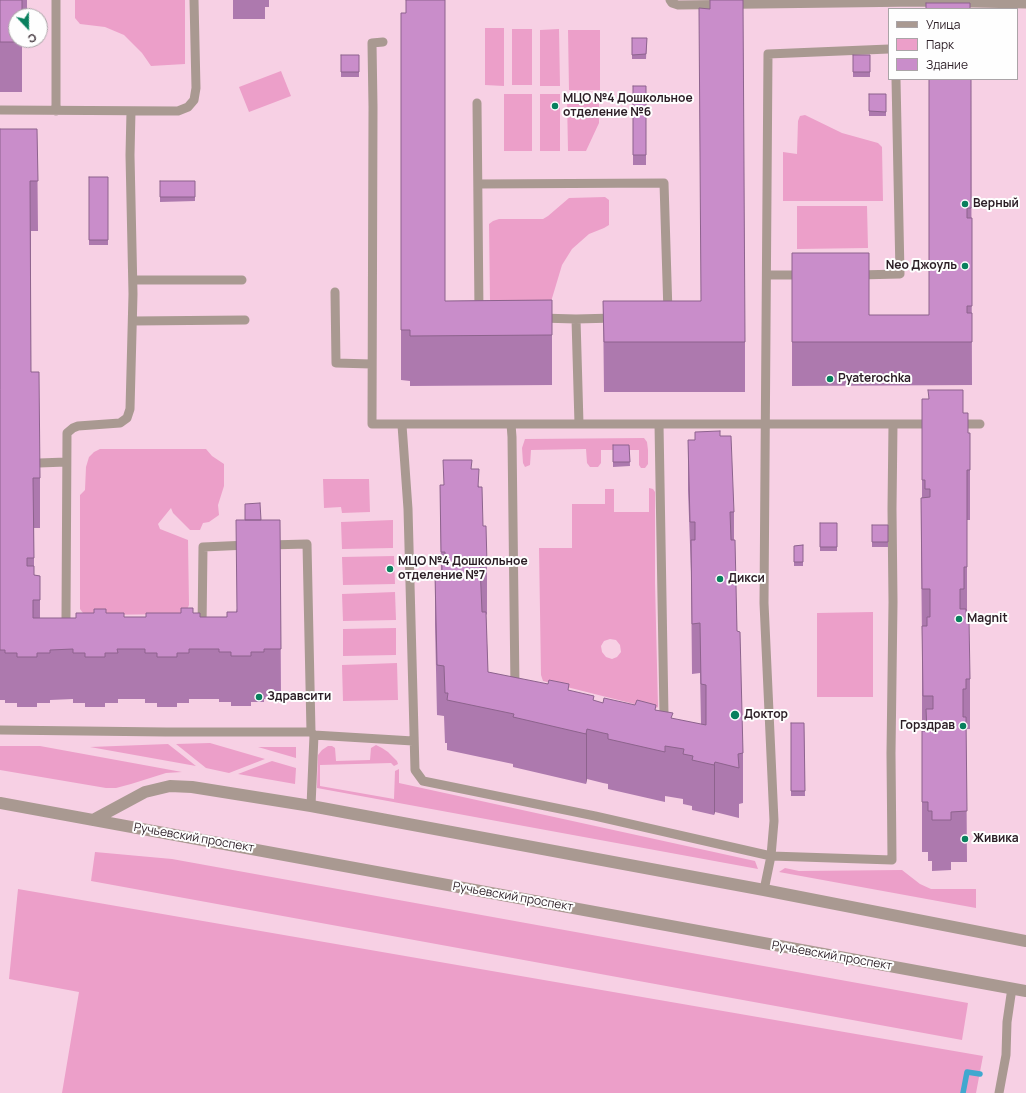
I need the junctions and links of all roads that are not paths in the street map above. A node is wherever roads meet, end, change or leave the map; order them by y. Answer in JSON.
{"nodes":[{"id":1,"x":56,"y":0,"type":"edge"},
{"id":2,"x":194,"y":0,"type":"edge"},
{"id":3,"x":670,"y":0,"type":"edge"},
{"id":4,"x":761,"y":2,"type":"edge"},
{"id":5,"x":902,"y":4,"type":"edge"},
{"id":6,"x":1026,"y":4,"type":"edge"},
{"id":7,"x":383,"y":42,"type":"dead end"},
{"id":8,"x":888,"y":49,"type":"edge"},
{"id":9,"x":896,"y":80,"type":"edge"},
{"id":10,"x":476,"y":103,"type":"dead end"},
{"id":11,"x":0,"y":110,"type":"edge"},
{"id":12,"x":56,"y":111,"type":"junction"},
{"id":13,"x":131,"y":111,"type":"junction"},
{"id":14,"x":478,"y":184,"type":"junction"},
{"id":15,"x":767,"y":275,"type":"junction"},
{"id":16,"x":814,"y":275,"type":"edge"},
{"id":17,"x":845,"y":275,"type":"edge"},
{"id":18,"x":133,"y":280,"type":"junction"},
{"id":19,"x":242,"y":280,"type":"dead end"},
{"id":20,"x":335,"y":292,"type":"dead end"},
{"id":21,"x":662,"y":317,"type":"edge"},
{"id":22,"x":528,"y":318,"type":"edge"},
{"id":23,"x":626,"y":318,"type":"edge"},
{"id":24,"x":486,"y":319,"type":"edge"},
{"id":25,"x":576,"y":319,"type":"junction"},
{"id":26,"x":244,"y":320,"type":"dead end"},
{"id":27,"x":132,"y":321,"type":"junction"},
{"id":28,"x":371,"y":364,"type":"junction"},
{"id":29,"x":511,"y":424,"type":"junction"},
{"id":30,"x":579,"y":424,"type":"junction"},
{"id":31,"x":659,"y":424,"type":"junction"},
{"id":32,"x":766,"y":424,"type":"junction"},
{"id":33,"x":893,"y":424,"type":"junction"},
{"id":34,"x":980,"y":424,"type":"dead end"},
{"id":35,"x":402,"y":425,"type":"junction"},
{"id":36,"x":39,"y":462,"type":"edge"},
{"id":37,"x":66,"y":462,"type":"junction"},
{"id":38,"x":194,"y":628,"type":"edge"},
{"id":39,"x":81,"y":629,"type":"edge"},
{"id":40,"x":518,"y":696,"type":"edge"},
{"id":41,"x":657,"y":729,"type":"edge"},
{"id":42,"x":0,"y":730,"type":"edge"},
{"id":43,"x":313,"y":734,"type":"junction"},
{"id":44,"x":413,"y":741,"type":"junction"},
{"id":45,"x":0,"y":803,"type":"edge"},
{"id":46,"x":312,"y":806,"type":"junction"},
{"id":47,"x":93,"y":820,"type":"junction"},
{"id":48,"x":771,"y":856,"type":"junction"},
{"id":49,"x":764,"y":890,"type":"junction"},
{"id":50,"x":1026,"y":941,"type":"edge"},
{"id":51,"x":1012,"y":988,"type":"junction"},
{"id":52,"x":1026,"y":991,"type":"edge"},
{"id":53,"x":999,"y":1093,"type":"edge"}],
"edges":[{"from":1,"to":12,"type":"lane"},
{"from":2,"to":13,"type":"lane"},
{"from":3,"to":4,"type":"lane"},
{"from":4,"to":5,"type":"lane"},
{"from":5,"to":6,"type":"lane"},
{"from":7,"to":28,"type":"lane"},
{"from":8,"to":15,"type":"lane"},
{"from":9,"to":17,"type":"lane"},
{"from":10,"to":14,"type":"lane"},
{"from":11,"to":12,"type":"lane"},
{"from":12,"to":13,"type":"lane"},
{"from":13,"to":18,"type":"lane"},
{"from":14,"to":21,"type":"lane"},
{"from":14,"to":24,"type":"lane"},
{"from":15,"to":16,"type":"lane"},
{"from":15,"to":32,"type":"lane"},
{"from":18,"to":19,"type":"lane"},
{"from":18,"to":27,"type":"lane"},
{"from":20,"to":28,"type":"lane"},
{"from":22,"to":25,"type":"lane"},
{"from":23,"to":25,"type":"lane"},
{"from":25,"to":30,"type":"lane"},
{"from":26,"to":27,"type":"lane"},
{"from":27,"to":37,"type":"lane"},
{"from":28,"to":35,"type":"lane"},
{"from":29,"to":30,"type":"lane"},
{"from":29,"to":35,"type":"lane"},
{"from":29,"to":40,"type":"lane"},
{"from":30,"to":31,"type":"lane"},
{"from":31,"to":32,"type":"lane"},
{"from":31,"to":41,"type":"lane"},
{"from":32,"to":33,"type":"lane"},
{"from":32,"to":48,"type":"lane"},
{"from":33,"to":34,"type":"lane"},
{"from":33,"to":48,"type":"lane"},
{"from":35,"to":44,"type":"lane"},
{"from":36,"to":37,"type":"lane"},
{"from":37,"to":39,"type":"lane"},
{"from":38,"to":43,"type":"lane"},
{"from":42,"to":43,"type":"lane"},
{"from":43,"to":44,"type":"lane"},
{"from":43,"to":46,"type":"lane"},
{"from":44,"to":48,"type":"lane"},
{"from":45,"to":47,"type":"street","name":"Ручьевский проспект"},
{"from":46,"to":47,"type":"street"},
{"from":46,"to":49,"type":"street"},
{"from":47,"to":51,"type":"street","name":"Ручьевский проспект"},
{"from":48,"to":49,"type":"lane"},
{"from":49,"to":50,"type":"street"},
{"from":51,"to":52,"type":"street","name":"Ручьевский проспект"},
{"from":51,"to":53,"type":"lane"}]}
